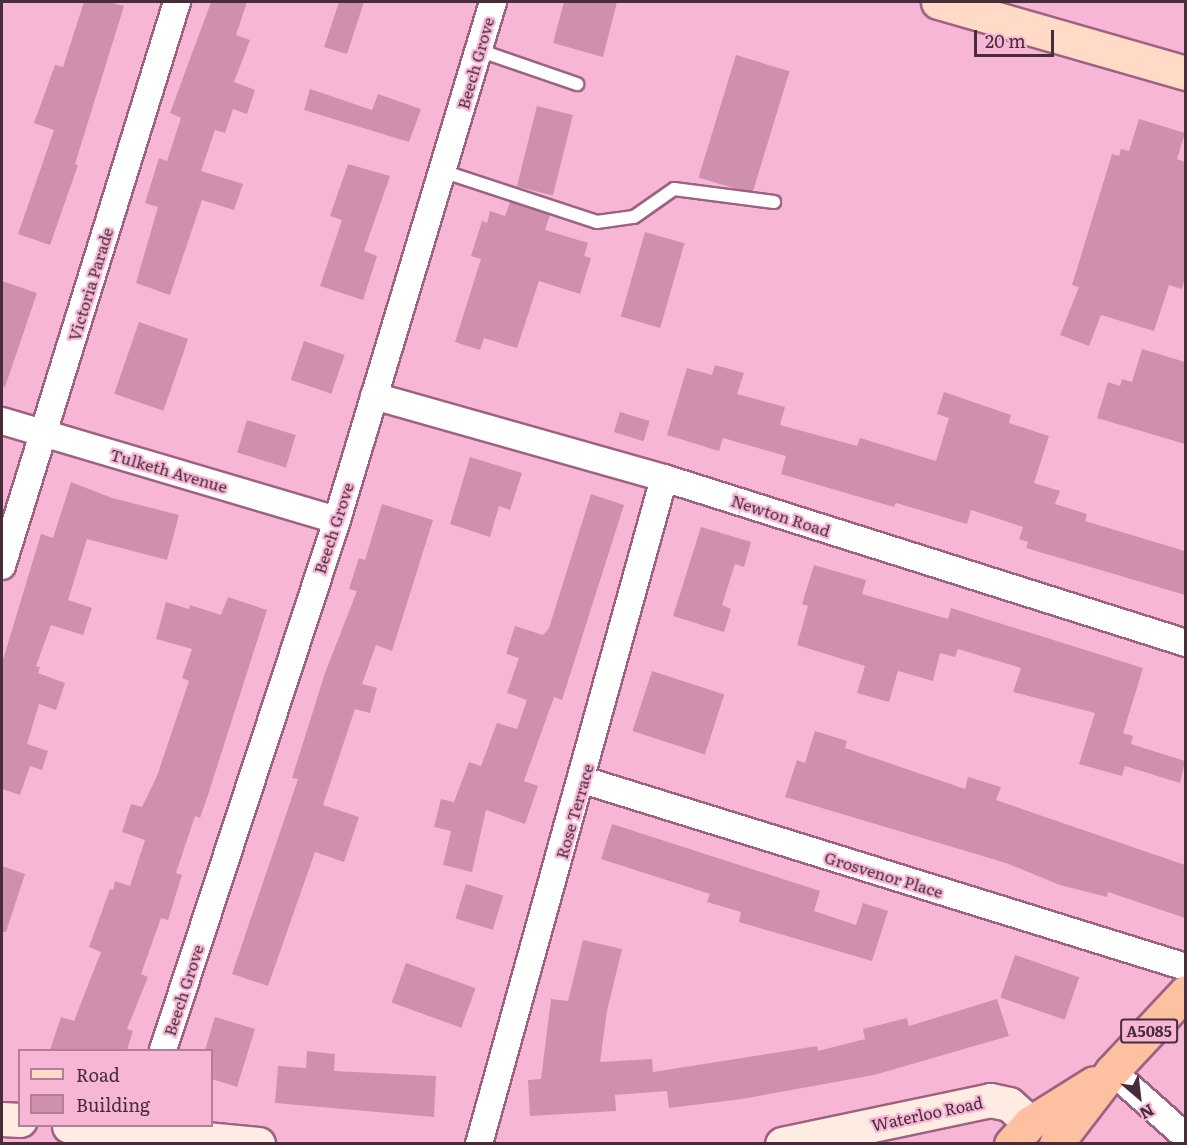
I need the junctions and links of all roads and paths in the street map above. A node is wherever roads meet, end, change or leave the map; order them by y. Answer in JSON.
{"nodes":[{"id":1,"x":177,"y":2,"type":"edge"},
{"id":2,"x":493,"y":2,"type":"edge"},
{"id":3,"x":939,"y":2,"type":"edge"},
{"id":4,"x":478,"y":50,"type":"junction"},
{"id":5,"x":1185,"y":73,"type":"edge"},
{"id":6,"x":577,"y":84,"type":"dead end"},
{"id":7,"x":445,"y":172,"type":"junction"},
{"id":8,"x":774,"y":202,"type":"dead end"},
{"id":9,"x":374,"y":396,"type":"junction"},
{"id":10,"x":2,"y":421,"type":"edge"},
{"id":11,"x":44,"y":434,"type":"junction"},
{"id":12,"x":664,"y":478,"type":"junction"},
{"id":13,"x":337,"y":520,"type":"junction"},
{"id":14,"x":2,"y":566,"type":"edge"},
{"id":15,"x":1185,"y":643,"type":"edge"},
{"id":16,"x":583,"y":780,"type":"junction"},
{"id":17,"x":1185,"y":967,"type":"edge"},
{"id":18,"x":1185,"y":992,"type":"edge"},
{"id":19,"x":163,"y":1049,"type":"edge"},
{"id":20,"x":1112,"y":1071,"type":"junction"},
{"id":21,"x":2,"y":1119,"type":"edge"},
{"id":22,"x":18,"y":1120,"type":"edge"},
{"id":23,"x":104,"y":1127,"type":"edge"},
{"id":24,"x":138,"y":1129,"type":"edge"},
{"id":25,"x":1021,"y":1133,"type":"edge"},
{"id":26,"x":1185,"y":1137,"type":"edge"},
{"id":27,"x":258,"y":1143,"type":"edge"},
{"id":28,"x":479,"y":1143,"type":"edge"},
{"id":29,"x":782,"y":1143,"type":"edge"},
{"id":30,"x":1056,"y":1143,"type":"edge"}],
"edges":[{"from":1,"to":11,"type":"street","name":"Victoria Parade"},
{"from":2,"to":4,"type":"street","name":"Beech Grove"},
{"from":3,"to":5,"type":"main road"},
{"from":4,"to":6,"type":"lane"},
{"from":4,"to":7,"type":"street","name":"Beech Grove"},
{"from":7,"to":8,"type":"lane"},
{"from":7,"to":9,"type":"street","name":"Beech Grove"},
{"from":9,"to":12,"type":"street","name":"Newton Road"},
{"from":9,"to":13,"type":"street","name":"Beech Grove"},
{"from":10,"to":11,"type":"street","name":"Tulketh Avenue"},
{"from":11,"to":13,"type":"street","name":"Tulketh Avenue"},
{"from":11,"to":14,"type":"street","name":"Victoria Parade"},
{"from":12,"to":15,"type":"street","name":"Newton Road"},
{"from":12,"to":16,"type":"street","name":"Rose Terrace"},
{"from":13,"to":19,"type":"street","name":"Beech Grove"},
{"from":16,"to":17,"type":"street","name":"Grosvenor Place"},
{"from":16,"to":28,"type":"street","name":"Rose Terrace"},
{"from":18,"to":20,"type":"highway","number":"A5085"},
{"from":20,"to":25,"type":"highway","number":"A5085"},
{"from":20,"to":26,"type":"street"},
{"from":20,"to":30,"type":"highway","number":"A5085"},
{"from":21,"to":22,"type":"street"},
{"from":23,"to":24,"type":"street"},
{"from":24,"to":27,"type":"street"},
{"from":25,"to":29,"type":"street","name":"Waterloo Road"}]}
